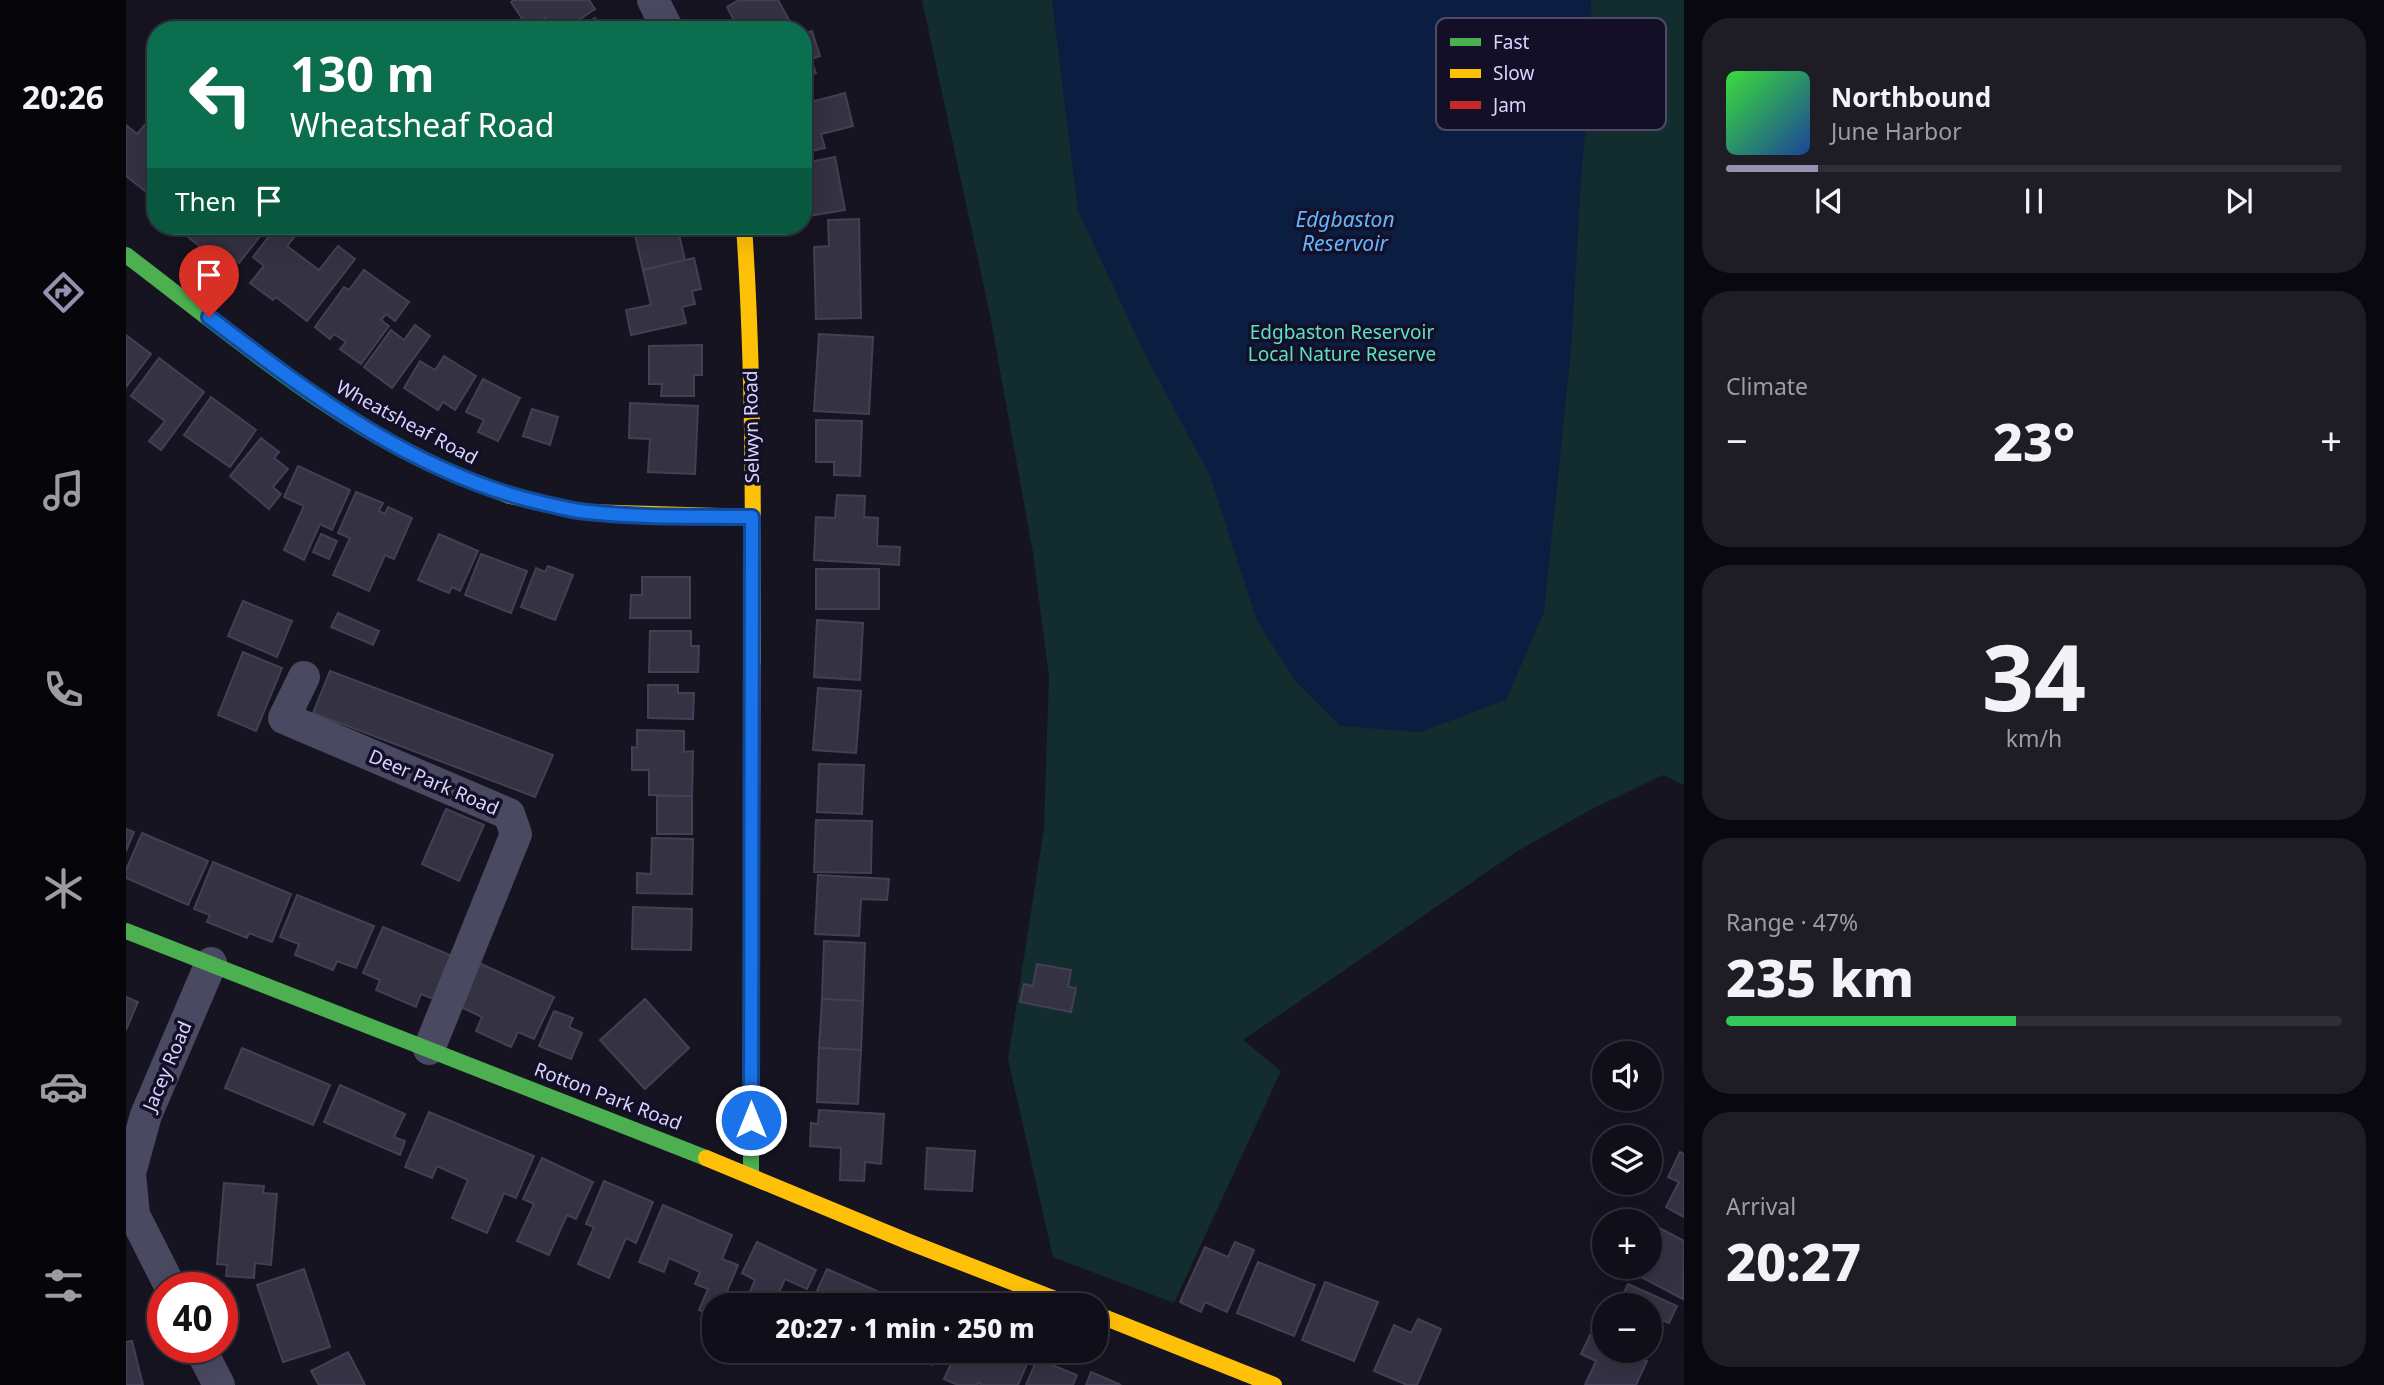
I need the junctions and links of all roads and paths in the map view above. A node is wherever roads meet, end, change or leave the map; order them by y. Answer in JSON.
{"nodes":[{"id":1,"x":653,"y":0,"type":"edge"},
{"id":2,"x":664,"y":21,"type":"edge"},
{"id":3,"x":745,"y":235,"type":"edge"},
{"id":4,"x":126,"y":256,"type":"edge"},
{"id":5,"x":752,"y":517,"type":"junction"},
{"id":6,"x":304,"y":677,"type":"dead end"},
{"id":7,"x":126,"y":931,"type":"edge"},
{"id":8,"x":211,"y":963,"type":"junction"},
{"id":9,"x":429,"y":1048,"type":"junction"},
{"id":10,"x":751,"y":1175,"type":"junction"},
{"id":11,"x":163,"y":1272,"type":"edge"},
{"id":12,"x":1040,"y":1293,"type":"edge"},
{"id":13,"x":1108,"y":1319,"type":"edge"},
{"id":14,"x":208,"y":1363,"type":"edge"},
{"id":15,"x":219,"y":1385,"type":"edge"},
{"id":16,"x":1274,"y":1385,"type":"edge"}],
"edges":[{"from":1,"to":2,"type":"street"},
{"from":3,"to":5,"type":"street","name":"Selwyn Road"},
{"from":4,"to":5,"type":"street","name":"Wheatsheaf Road"},
{"from":5,"to":10,"type":"street","name":"Selwyn Road"},
{"from":6,"to":9,"type":"street","name":"Deer Park Road"},
{"from":7,"to":8,"type":"street","name":"Rotton Park Road"},
{"from":8,"to":9,"type":"street","name":"Rotton Park Road"},
{"from":8,"to":11,"type":"street","name":"Jacey Road"},
{"from":9,"to":10,"type":"street","name":"Rotton Park Road"},
{"from":10,"to":12,"type":"street","name":"Rotton Park Road"},
{"from":13,"to":16,"type":"street"},
{"from":14,"to":15,"type":"street"}]}
